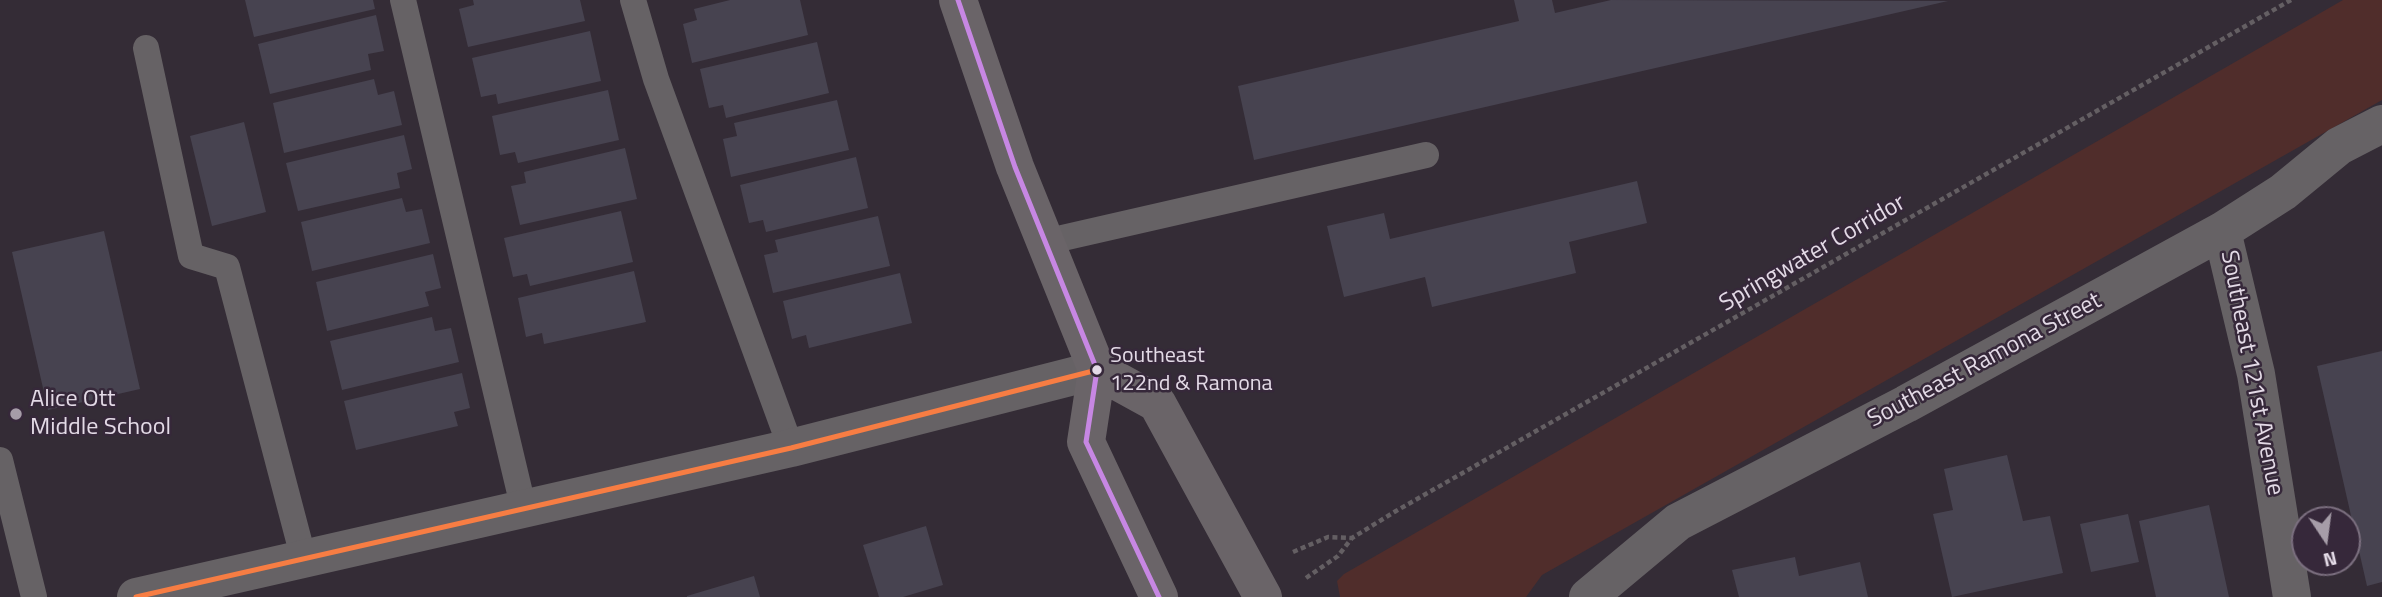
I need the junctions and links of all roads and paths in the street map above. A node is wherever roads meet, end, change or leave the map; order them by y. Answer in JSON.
{"nodes":[{"id":1,"x":404,"y":0,"type":"edge"},
{"id":2,"x":633,"y":0,"type":"edge"},
{"id":3,"x":958,"y":0,"type":"edge"},
{"id":4,"x":2291,"y":0,"type":"edge"},
{"id":5,"x":146,"y":48,"type":"dead end"},
{"id":6,"x":2382,"y":124,"type":"edge"},
{"id":7,"x":1426,"y":155,"type":"dead end"},
{"id":8,"x":2222,"y":231,"type":"junction"},
{"id":9,"x":1045,"y":242,"type":"junction"},
{"id":10,"x":1097,"y":370,"type":"junction"},
{"id":11,"x":791,"y":448,"type":"junction"},
{"id":12,"x":0,"y":460,"type":"edge"},
{"id":13,"x":524,"y":510,"type":"junction"},
{"id":14,"x":1352,"y":538,"type":"junction"},
{"id":15,"x":1293,"y":553,"type":"dead end"},
{"id":16,"x":304,"y":560,"type":"junction"},
{"id":17,"x":1308,"y":577,"type":"dead end"},
{"id":18,"x":34,"y":597,"type":"edge"},
{"id":19,"x":136,"y":597,"type":"edge"},
{"id":20,"x":1159,"y":597,"type":"edge"},
{"id":21,"x":1263,"y":597,"type":"edge"},
{"id":22,"x":1588,"y":597,"type":"edge"},
{"id":23,"x":2292,"y":597,"type":"edge"}],
"edges":[{"from":1,"to":13,"type":"lane"},
{"from":2,"to":11,"type":"lane"},
{"from":3,"to":9,"type":"main road"},
{"from":4,"to":14,"type":"path","name":"Springwater Corridor"},
{"from":5,"to":16,"type":"lane"},
{"from":6,"to":8,"type":"street","name":"Southeast Ramona Street"},
{"from":7,"to":9,"type":"lane"},
{"from":8,"to":22,"type":"street","name":"Southeast Ramona Street"},
{"from":8,"to":23,"type":"street","name":"Southeast 121st Avenue"},
{"from":9,"to":10,"type":"main road"},
{"from":10,"to":11,"type":"street"},
{"from":10,"to":20,"type":"main road"},
{"from":10,"to":21,"type":"main road"},
{"from":11,"to":13,"type":"street"},
{"from":12,"to":18,"type":"lane"},
{"from":13,"to":16,"type":"street"},
{"from":14,"to":15,"type":"path","name":"Springwater Corridor"},
{"from":14,"to":17,"type":"path","name":"Springwater Corridor"},
{"from":16,"to":19,"type":"street"}]}
